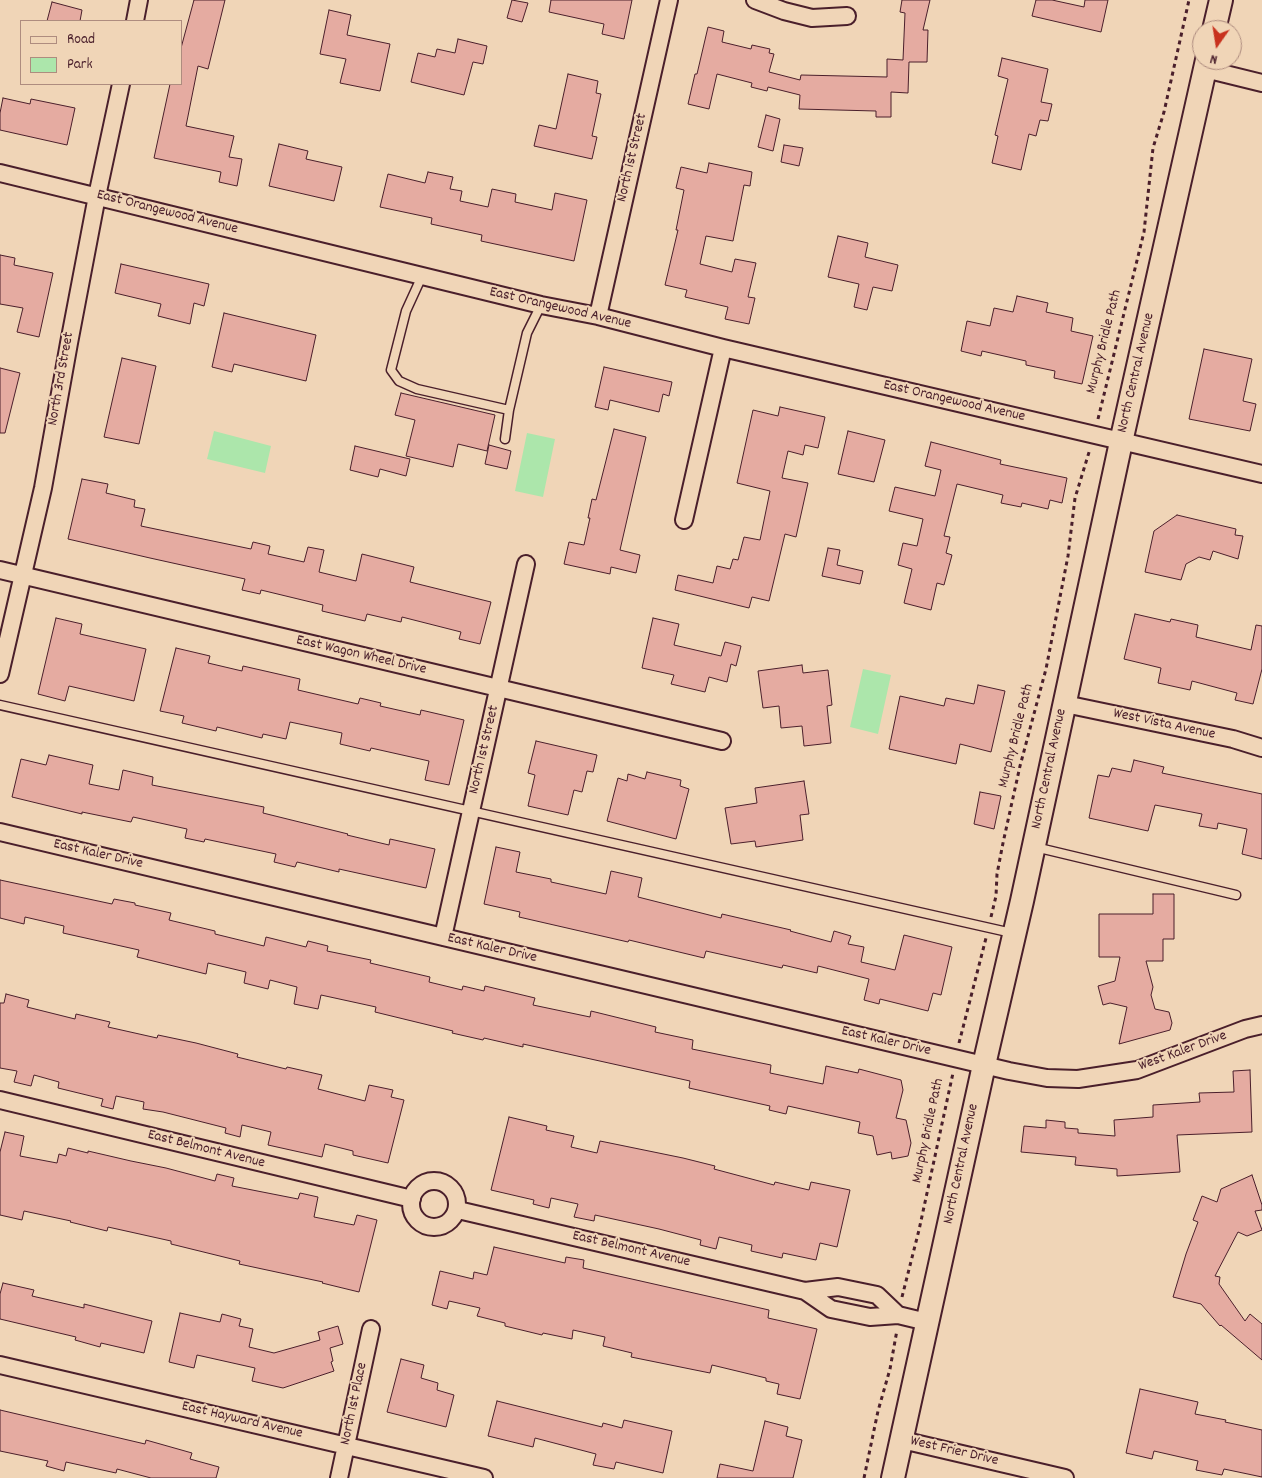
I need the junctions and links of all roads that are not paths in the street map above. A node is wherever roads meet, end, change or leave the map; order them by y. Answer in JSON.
{"nodes":[{"id":1,"x":139,"y":0,"type":"edge"},
{"id":2,"x":669,"y":0,"type":"edge"},
{"id":3,"x":756,"y":0,"type":"edge"},
{"id":4,"x":1221,"y":0,"type":"edge"},
{"id":5,"x":846,"y":16,"type":"dead end"},
{"id":6,"x":135,"y":20,"type":"edge"},
{"id":7,"x":1216,"y":20,"type":"edge"},
{"id":8,"x":1205,"y":70,"type":"edge"},
{"id":9,"x":1224,"y":70,"type":"edge"},
{"id":10,"x":1262,"y":83,"type":"edge"},
{"id":11,"x":121,"y":85,"type":"edge"},
{"id":12,"x":0,"y":173,"type":"edge"},
{"id":13,"x":97,"y":196,"type":"junction"},
{"id":14,"x":422,"y":276,"type":"junction"},
{"id":15,"x":541,"y":305,"type":"junction"},
{"id":16,"x":598,"y":316,"type":"junction"},
{"id":17,"x":723,"y":348,"type":"junction"},
{"id":18,"x":510,"y":410,"type":"junction"},
{"id":19,"x":505,"y":439,"type":"dead end"},
{"id":20,"x":1121,"y":442,"type":"junction"},
{"id":21,"x":1262,"y":474,"type":"edge"},
{"id":22,"x":684,"y":520,"type":"dead end"},
{"id":23,"x":526,"y":564,"type":"dead end"},
{"id":24,"x":0,"y":570,"type":"edge"},
{"id":25,"x":23,"y":576,"type":"junction"},
{"id":26,"x":0,"y":674,"type":"edge"},
{"id":27,"x":498,"y":688,"type":"junction"},
{"id":28,"x":1064,"y":704,"type":"junction"},
{"id":29,"x":0,"y":705,"type":"edge"},
{"id":30,"x":722,"y":741,"type":"dead end"},
{"id":31,"x":1262,"y":748,"type":"edge"},
{"id":32,"x":471,"y":812,"type":"junction"},
{"id":33,"x":0,"y":832,"type":"edge"},
{"id":34,"x":1033,"y":847,"type":"junction"},
{"id":35,"x":1236,"y":895,"type":"dead end"},
{"id":36,"x":1014,"y":934,"type":"junction"},
{"id":37,"x":443,"y":937,"type":"junction"},
{"id":38,"x":1262,"y":1025,"type":"edge"},
{"id":39,"x":984,"y":1065,"type":"junction"},
{"id":40,"x":0,"y":1100,"type":"edge"},
{"id":41,"x":412,"y":1199,"type":"junction"},
{"id":42,"x":458,"y":1210,"type":"junction"},
{"id":43,"x":805,"y":1291,"type":"junction"},
{"id":44,"x":898,"y":1315,"type":"junction"},
{"id":45,"x":927,"y":1322,"type":"junction"},
{"id":46,"x":371,"y":1329,"type":"dead end"},
{"id":47,"x":0,"y":1365,"type":"edge"},
{"id":48,"x":902,"y":1440,"type":"junction"},
{"id":49,"x":346,"y":1445,"type":"junction"},
{"id":50,"x":338,"y":1478,"type":"edge"},
{"id":51,"x":484,"y":1478,"type":"edge"},
{"id":52,"x":893,"y":1478,"type":"edge"},
{"id":53,"x":1065,"y":1478,"type":"edge"}],
"edges":[{"from":1,"to":6,"type":"street"},
{"from":2,"to":16,"type":"street","name":"North 1st Street"},
{"from":3,"to":5,"type":"street"},
{"from":4,"to":7,"type":"main road"},
{"from":8,"to":20,"type":"main road","name":"North Central Avenue"},
{"from":9,"to":10,"type":"street"},
{"from":11,"to":13,"type":"street","name":"North 3rd Street"},
{"from":12,"to":13,"type":"street","name":"East Orangewood Avenue"},
{"from":13,"to":14,"type":"street","name":"East Orangewood Avenue"},
{"from":13,"to":25,"type":"street","name":"North 3rd Street"},
{"from":14,"to":15,"type":"street","name":"East Orangewood Avenue"},
{"from":14,"to":18,"type":"lane"},
{"from":15,"to":16,"type":"street","name":"East Orangewood Avenue"},
{"from":15,"to":18,"type":"lane"},
{"from":16,"to":17,"type":"street","name":"East Orangewood Avenue"},
{"from":17,"to":20,"type":"street","name":"East Orangewood Avenue"},
{"from":17,"to":22,"type":"street"},
{"from":18,"to":19,"type":"lane"},
{"from":20,"to":21,"type":"street","name":"East Orangewood Avenue"},
{"from":20,"to":28,"type":"main road","name":"North Central Avenue"},
{"from":23,"to":27,"type":"street","name":"North 1st Street"},
{"from":24,"to":25,"type":"street","name":"East Wagon Wheel Drive"},
{"from":25,"to":26,"type":"street","name":"North 3rd Street"},
{"from":25,"to":27,"type":"street","name":"East Wagon Wheel Drive"},
{"from":27,"to":30,"type":"street","name":"East Wagon Wheel Drive"},
{"from":27,"to":32,"type":"street","name":"North 1st Street"},
{"from":28,"to":31,"type":"street","name":"West Vista Avenue"},
{"from":28,"to":34,"type":"main road","name":"North Central Avenue"},
{"from":29,"to":32,"type":"lane"},
{"from":32,"to":36,"type":"lane"},
{"from":32,"to":37,"type":"street","name":"North 1st Street"},
{"from":33,"to":37,"type":"street","name":"East Kaler Drive"},
{"from":34,"to":35,"type":"lane"},
{"from":34,"to":36,"type":"main road","name":"North Central Avenue"},
{"from":36,"to":39,"type":"main road","name":"North Central Avenue"},
{"from":37,"to":39,"type":"street","name":"East Kaler Drive"},
{"from":38,"to":39,"type":"street","name":"West Kaler Drive"},
{"from":39,"to":45,"type":"main road","name":"North Central Avenue"},
{"from":40,"to":41,"type":"street","name":"East Belmont Avenue"},
{"from":41,"to":42,"type":"street"},
{"from":41,"to":42,"type":"street"},
{"from":42,"to":43,"type":"street","name":"East Belmont Avenue"},
{"from":43,"to":44,"type":"street","name":"East Belmont Avenue"},
{"from":43,"to":44,"type":"street","name":"East Belmont Avenue"},
{"from":44,"to":45,"type":"street","name":"East Belmont Avenue"},
{"from":45,"to":48,"type":"main road","name":"North Central Avenue"},
{"from":46,"to":49,"type":"street","name":"North 1st Place"},
{"from":47,"to":49,"type":"street","name":"East Hayward Avenue"},
{"from":48,"to":52,"type":"main road","name":"North Central Avenue"},
{"from":48,"to":53,"type":"street","name":"West Frier Drive"},
{"from":49,"to":50,"type":"street","name":"North 1st Place"},
{"from":49,"to":51,"type":"street","name":"East Hayward Avenue"}]}
